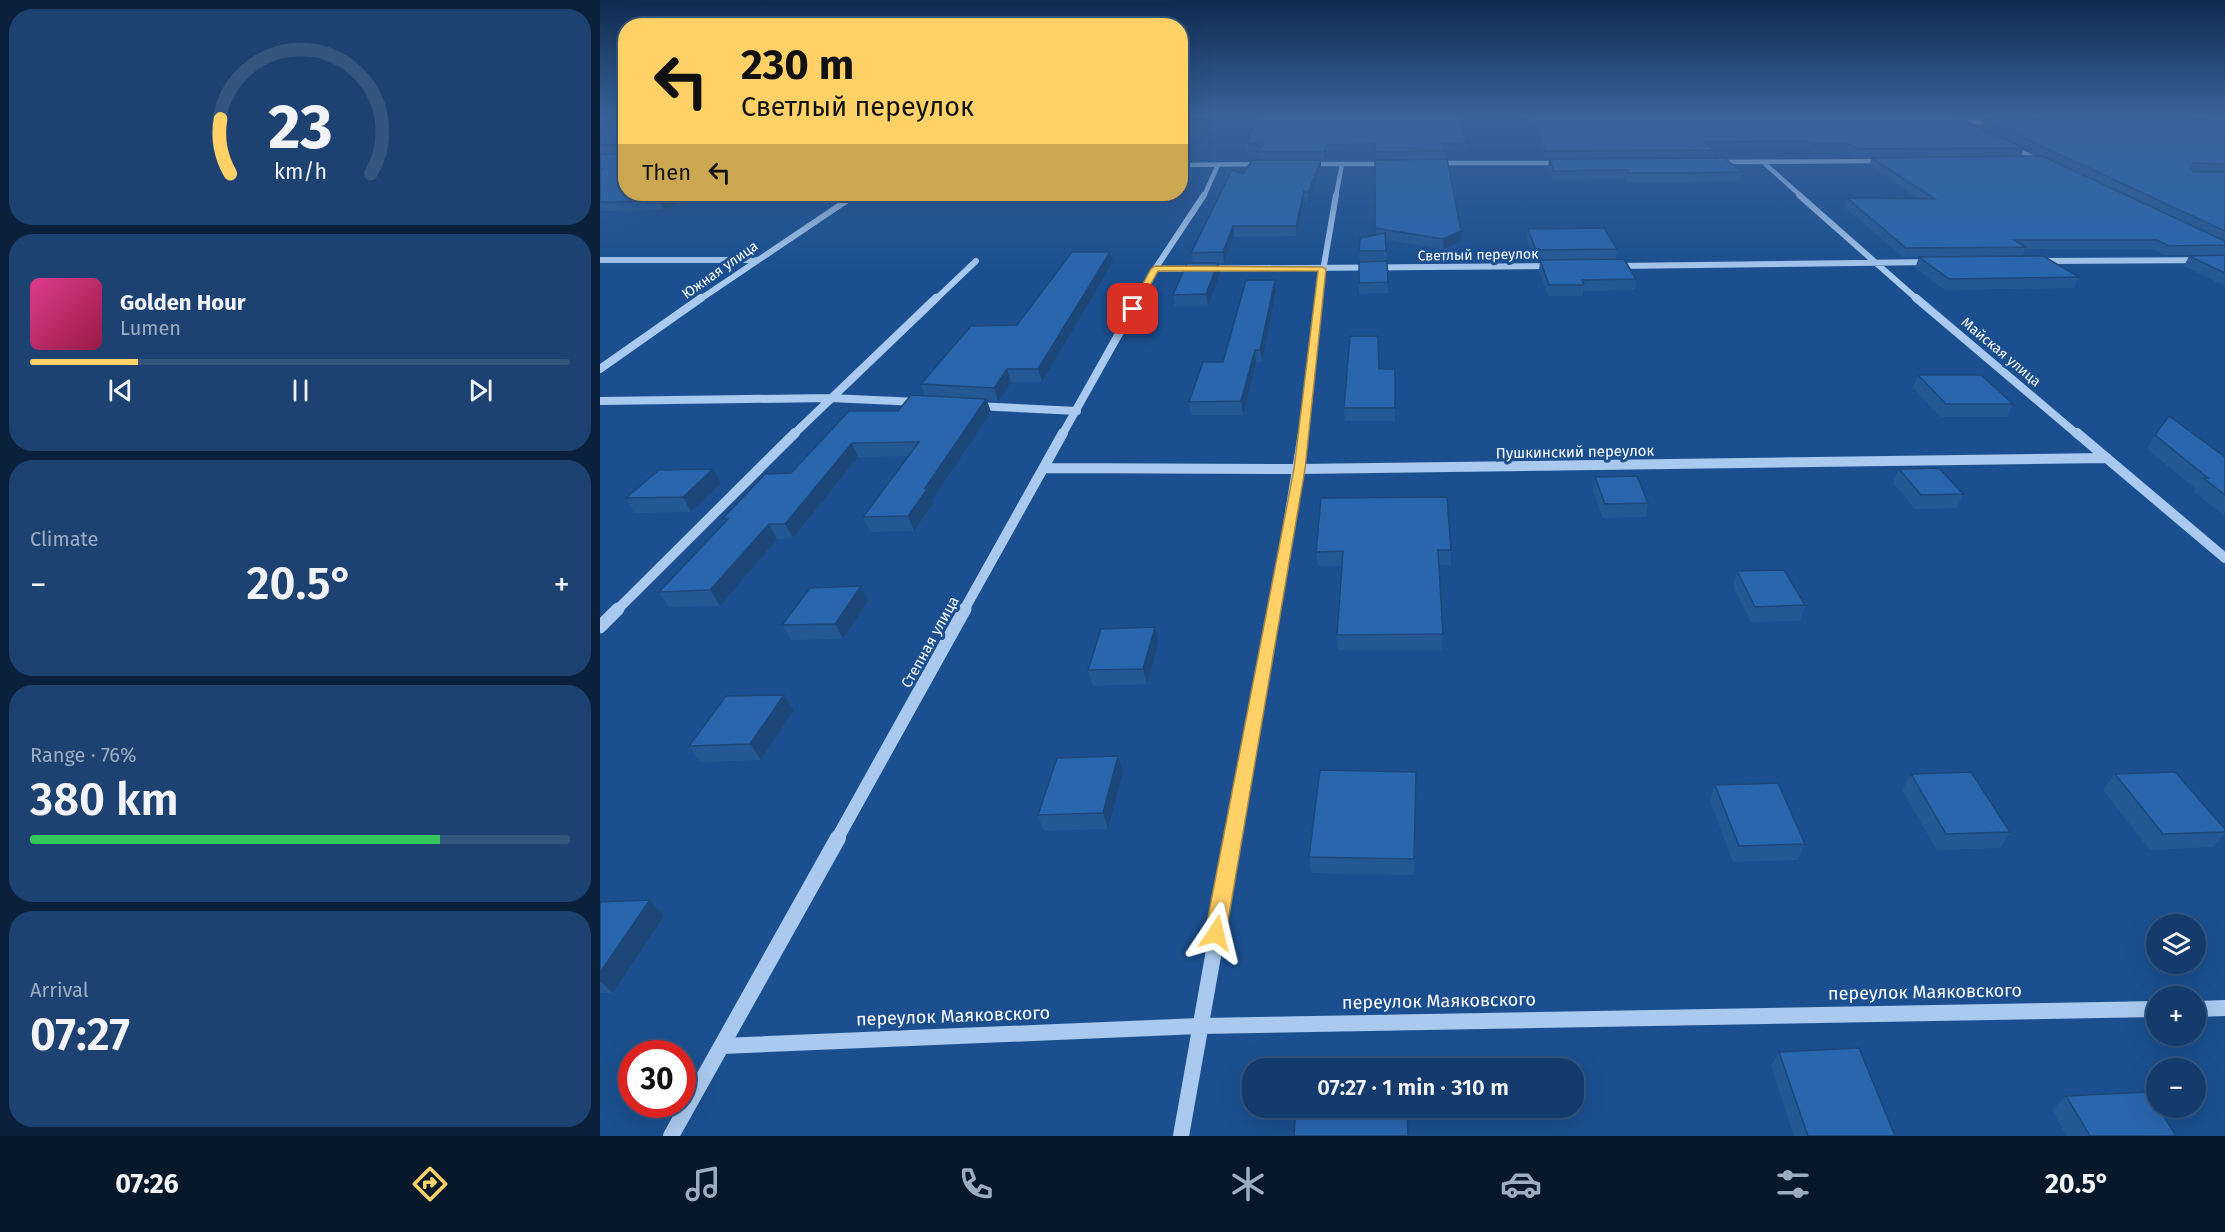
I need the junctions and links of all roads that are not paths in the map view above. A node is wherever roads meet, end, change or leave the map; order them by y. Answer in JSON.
{"nodes":[{"id":1,"x":1216,"y":169,"type":"edge"},
{"id":2,"x":1341,"y":169,"type":"edge"},
{"id":3,"x":1771,"y":169,"type":"edge"},
{"id":4,"x":845,"y":201,"type":"edge"},
{"id":5,"x":600,"y":260,"type":"edge"},
{"id":6,"x":756,"y":260,"type":"junction"},
{"id":7,"x":2225,"y":260,"type":"edge"},
{"id":8,"x":976,"y":261,"type":"dead end"},
{"id":9,"x":2026,"y":261,"type":"edge"},
{"id":10,"x":1873,"y":262,"type":"junction"},
{"id":11,"x":1944,"y":262,"type":"edge"},
{"id":12,"x":1562,"y":266,"type":"edge"},
{"id":13,"x":1610,"y":266,"type":"edge"},
{"id":14,"x":1155,"y":269,"type":"junction"},
{"id":15,"x":1322,"y":269,"type":"junction"},
{"id":16,"x":600,"y":369,"type":"edge"},
{"id":17,"x":830,"y":398,"type":"junction"},
{"id":18,"x":600,"y":401,"type":"edge"},
{"id":19,"x":924,"y":403,"type":"edge"},
{"id":20,"x":971,"y":405,"type":"edge"},
{"id":21,"x":1077,"y":411,"type":"junction"},
{"id":22,"x":2107,"y":458,"type":"junction"},
{"id":23,"x":1044,"y":468,"type":"junction"},
{"id":24,"x":1299,"y":469,"type":"junction"},
{"id":25,"x":2225,"y":558,"type":"edge"},
{"id":26,"x":600,"y":627,"type":"edge"},
{"id":27,"x":2225,"y":1008,"type":"edge"},
{"id":28,"x":2146,"y":1009,"type":"edge"},
{"id":29,"x":2206,"y":1009,"type":"edge"},
{"id":30,"x":1199,"y":1026,"type":"junction"},
{"id":31,"x":722,"y":1046,"type":"junction"},
{"id":32,"x":671,"y":1136,"type":"edge"},
{"id":33,"x":1180,"y":1136,"type":"edge"}],
"edges":[{"from":1,"to":14,"type":"street","name":"Степная улица"},
{"from":2,"to":15,"type":"street"},
{"from":3,"to":10,"type":"street","name":"Майская улица"},
{"from":4,"to":6,"type":"street","name":"Южная улица"},
{"from":5,"to":6,"type":"street"},
{"from":6,"to":16,"type":"street","name":"Южная улица"},
{"from":7,"to":9,"type":"street"},
{"from":8,"to":17,"type":"street"},
{"from":10,"to":11,"type":"street"},
{"from":10,"to":13,"type":"street"},
{"from":10,"to":22,"type":"street","name":"Майская улица"},
{"from":12,"to":15,"type":"street","name":"Светлый переулок"},
{"from":14,"to":15,"type":"street","name":"Светлый переулок"},
{"from":14,"to":21,"type":"street","name":"Степная улица"},
{"from":15,"to":24,"type":"street"},
{"from":17,"to":18,"type":"street"},
{"from":17,"to":19,"type":"street"},
{"from":17,"to":26,"type":"street"},
{"from":20,"to":21,"type":"street"},
{"from":21,"to":23,"type":"street","name":"Степная улица"},
{"from":22,"to":24,"type":"street","name":"Пушкинский переулок"},
{"from":22,"to":25,"type":"street","name":"Майская улица"},
{"from":23,"to":24,"type":"street","name":"Пушкинский переулок"},
{"from":23,"to":31,"type":"street","name":"Степная улица"},
{"from":24,"to":30,"type":"street"},
{"from":27,"to":29,"type":"street"},
{"from":28,"to":30,"type":"street","name":"переулок Маяковского"},
{"from":30,"to":31,"type":"street","name":"переулок Маяковского"},
{"from":30,"to":33,"type":"street"},
{"from":31,"to":32,"type":"street","name":"Степная улица"}]}
